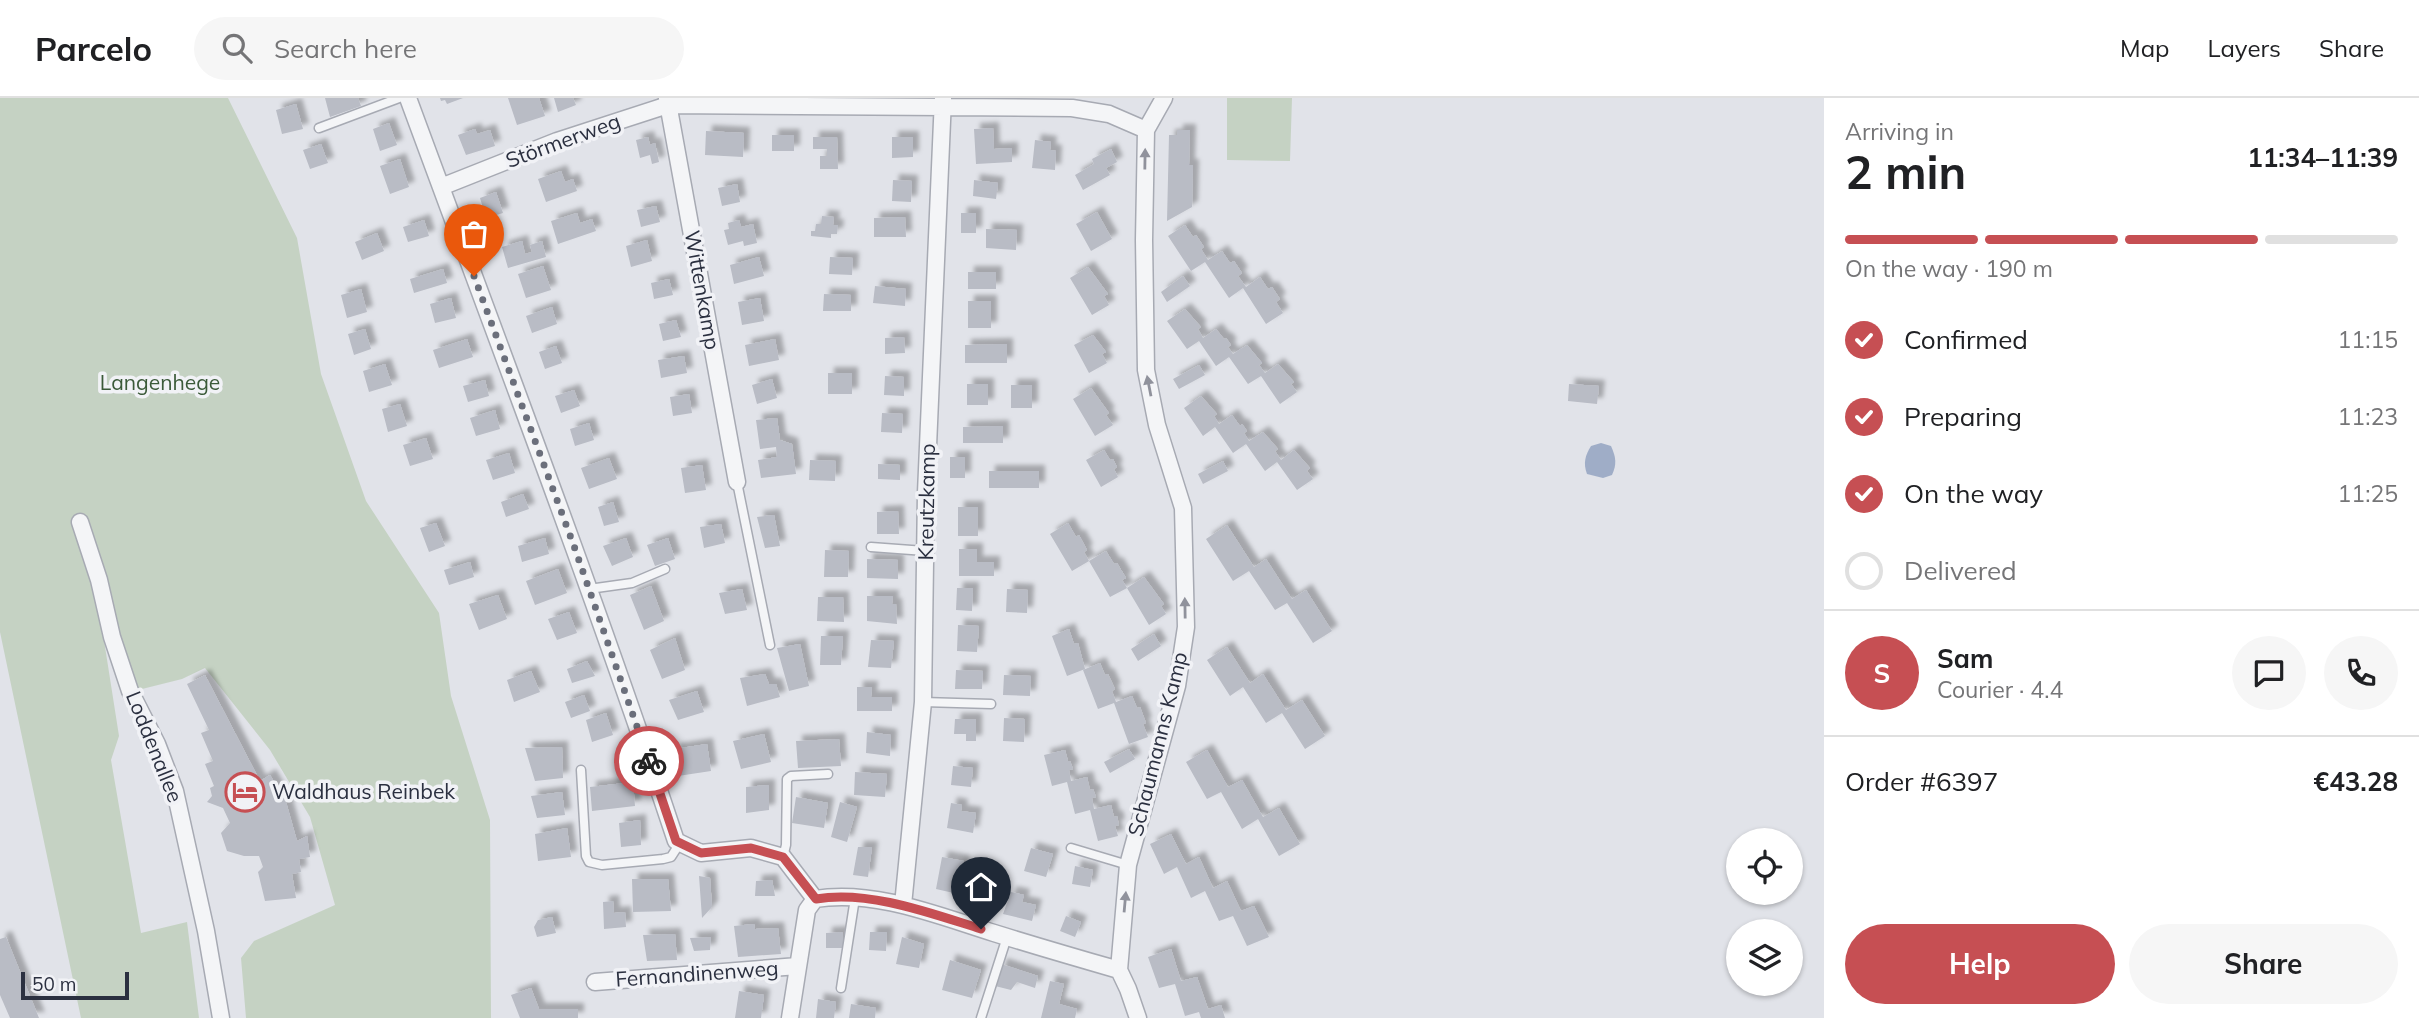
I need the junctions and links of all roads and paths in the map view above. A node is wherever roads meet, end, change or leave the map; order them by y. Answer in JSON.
{"nodes":[{"id":1,"x":399,"y":98,"type":"edge"},
{"id":2,"x":408,"y":98,"type":"edge"},
{"id":3,"x":1164,"y":98,"type":"edge"},
{"id":4,"x":668,"y":101,"type":"edge"},
{"id":5,"x":943,"y":103,"type":"edge"},
{"id":6,"x":319,"y":128,"type":"dead end"},
{"id":7,"x":1146,"y":130,"type":"junction"},
{"id":8,"x":441,"y":187,"type":"junction"},
{"id":9,"x":737,"y":482,"type":"joint"},
{"id":10,"x":80,"y":522,"type":"dead end"},
{"id":11,"x":872,"y":547,"type":"dead end"},
{"id":12,"x":925,"y":551,"type":"junction"},
{"id":13,"x":665,"y":569,"type":"dead end"},
{"id":14,"x":589,"y":589,"type":"junction"},
{"id":15,"x":770,"y":645,"type":"dead end"},
{"id":16,"x":923,"y":702,"type":"junction"},
{"id":17,"x":991,"y":704,"type":"dead end"},
{"id":18,"x":581,"y":771,"type":"dead end"},
{"id":19,"x":828,"y":774,"type":"dead end"},
{"id":20,"x":680,"y":843,"type":"junction"},
{"id":21,"x":1071,"y":848,"type":"dead end"},
{"id":22,"x":783,"y":857,"type":"junction"},
{"id":23,"x":1128,"y":865,"type":"junction"},
{"id":24,"x":855,"y":898,"type":"junction"},
{"id":25,"x":816,"y":899,"type":"junction"},
{"id":26,"x":903,"y":905,"type":"junction"},
{"id":27,"x":1007,"y":937,"type":"junction"},
{"id":28,"x":798,"y":966,"type":"junction"},
{"id":29,"x":1119,"y":970,"type":"junction"},
{"id":30,"x":595,"y":982,"type":"dead end"},
{"id":31,"x":841,"y":988,"type":"dead end"},
{"id":32,"x":221,"y":1018,"type":"edge"},
{"id":33,"x":790,"y":1018,"type":"edge"},
{"id":34,"x":981,"y":1018,"type":"edge"},
{"id":35,"x":1138,"y":1018,"type":"edge"}],
"edges":[{"from":1,"to":6,"type":"lane"},
{"from":2,"to":8,"type":"street"},
{"from":3,"to":7,"type":"street","name":"Schaumanns Kamp"},
{"from":4,"to":5,"type":"street","name":"Störmerweg"},
{"from":4,"to":8,"type":"street","name":"Störmerweg"},
{"from":4,"to":9,"type":"street","name":"Wittenkamp"},
{"from":5,"to":7,"type":"street","name":"Störmerweg"},
{"from":5,"to":12,"type":"street","name":"Kreutzkamp"},
{"from":23,"to":7,"type":"street","name":"Schaumanns Kamp","one_way":true},
{"from":8,"to":14,"type":"street"},
{"from":9,"to":15,"type":"lane"},
{"from":10,"to":32,"type":"street","name":"Loddenallee"},
{"from":11,"to":12,"type":"lane"},
{"from":12,"to":16,"type":"street","name":"Kreutzkamp"},
{"from":13,"to":14,"type":"lane"},
{"from":14,"to":20,"type":"street"},
{"from":16,"to":17,"type":"lane"},
{"from":16,"to":26,"type":"street","name":"Kreutzkamp"},
{"from":18,"to":20,"type":"lane"},
{"from":19,"to":22,"type":"lane"},
{"from":20,"to":22,"type":"street"},
{"from":21,"to":23,"type":"lane"},
{"from":22,"to":25,"type":"street"},
{"from":29,"to":23,"type":"street","name":"Schaumanns Kamp","one_way":true},
{"from":24,"to":25,"type":"street"},
{"from":24,"to":26,"type":"street"},
{"from":24,"to":31,"type":"lane"},
{"from":25,"to":28,"type":"street"},
{"from":26,"to":27,"type":"street"},
{"from":27,"to":29,"type":"street"},
{"from":27,"to":34,"type":"lane"},
{"from":28,"to":30,"type":"street","name":"Fernandinenweg"},
{"from":28,"to":33,"type":"street"},
{"from":29,"to":35,"type":"street","name":"Schaumanns Kamp"}]}
